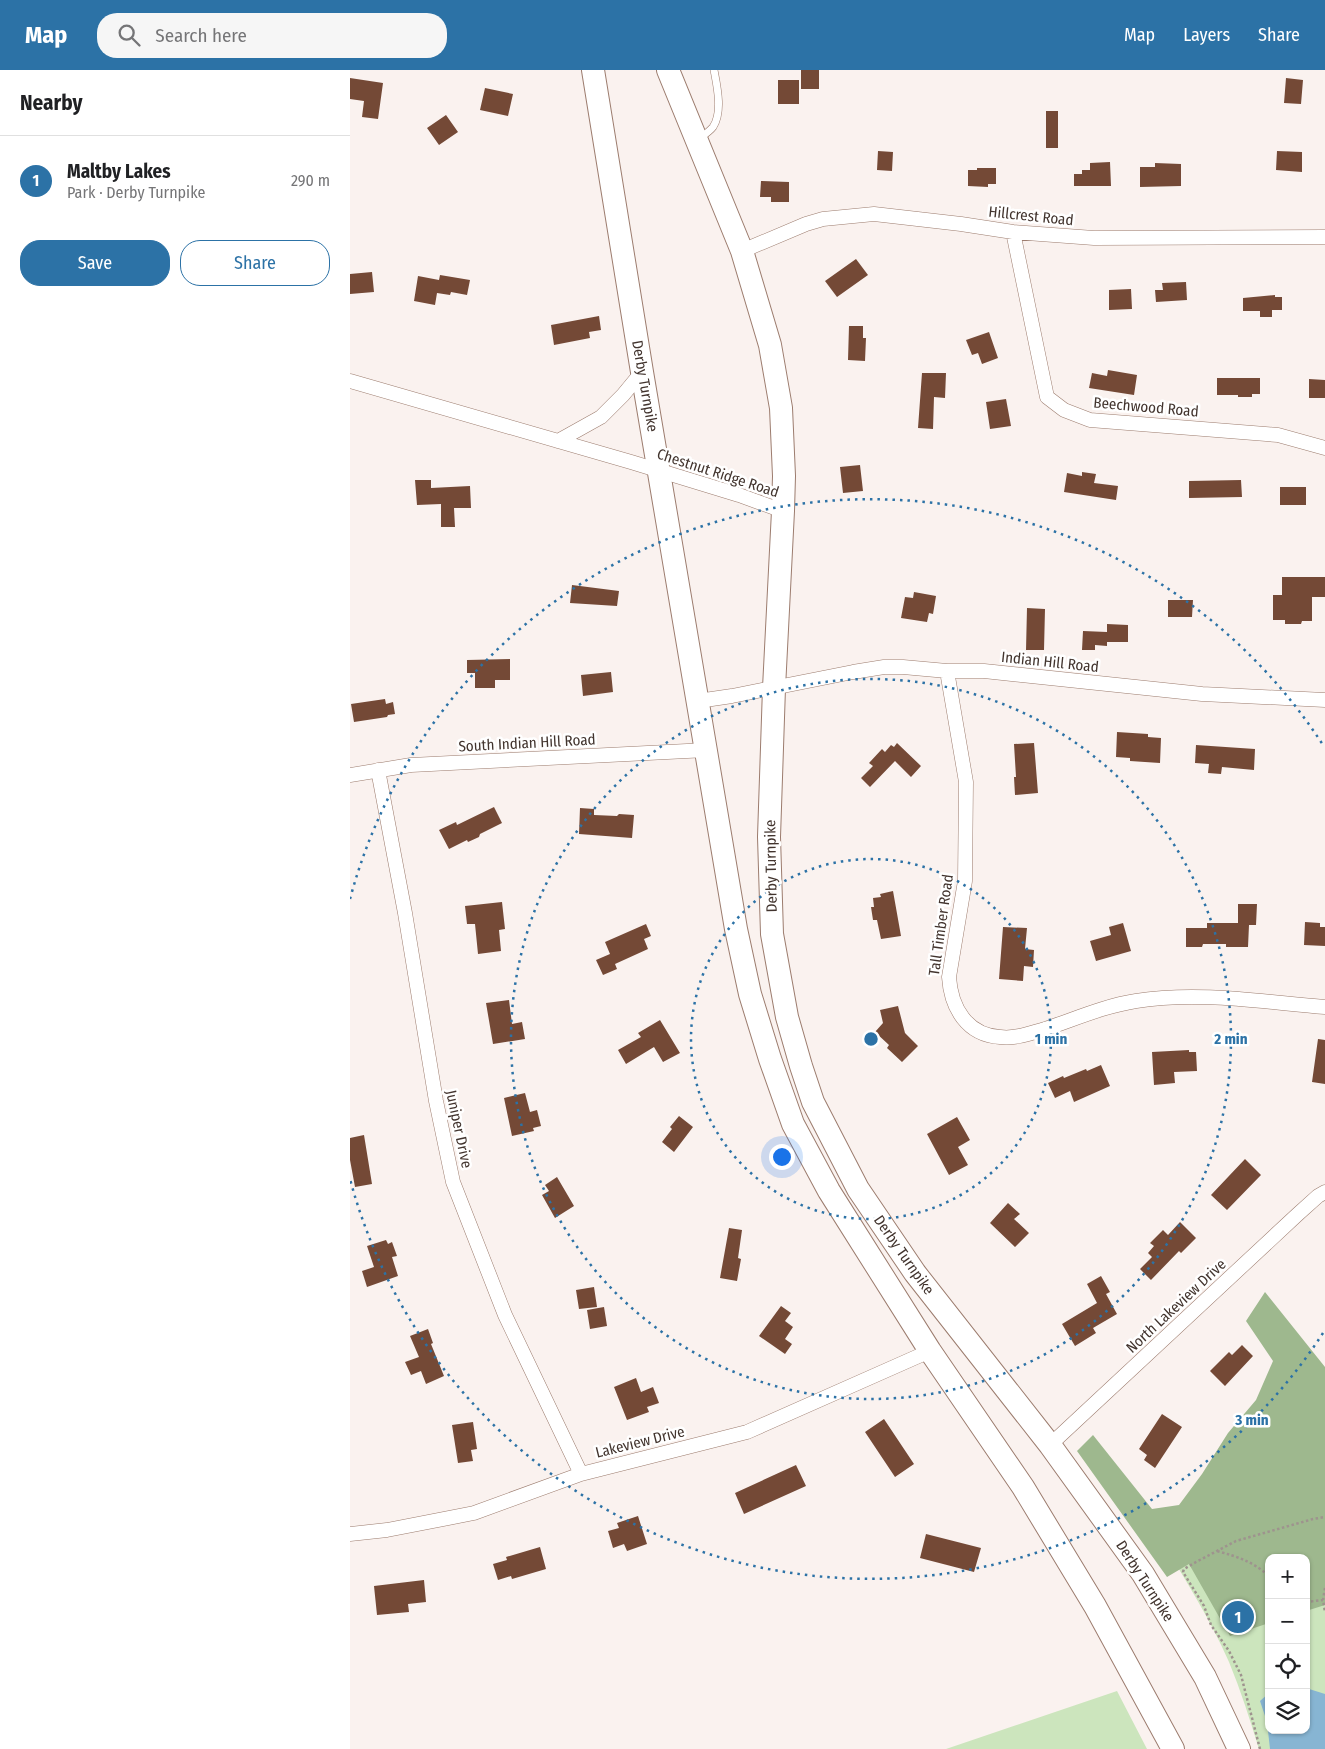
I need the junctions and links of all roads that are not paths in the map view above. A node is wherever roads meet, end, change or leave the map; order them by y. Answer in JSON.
{"nodes":[{"id":1,"x":593,"y":70,"type":"edge"},
{"id":2,"x":668,"y":70,"type":"edge"},
{"id":3,"x":714,"y":70,"type":"edge"},
{"id":4,"x":697,"y":141,"type":"junction"},
{"id":5,"x":1014,"y":232,"type":"junction"},
{"id":6,"x":1325,"y":237,"type":"edge"},
{"id":7,"x":742,"y":251,"type":"junction"},
{"id":8,"x":642,"y":372,"type":"junction"},
{"id":9,"x":350,"y":380,"type":"edge"},
{"id":10,"x":558,"y":442,"type":"junction"},
{"id":11,"x":1325,"y":448,"type":"edge"},
{"id":12,"x":659,"y":471,"type":"junction"},
{"id":13,"x":783,"y":512,"type":"junction"},
{"id":14,"x":947,"y":670,"type":"junction"},
{"id":15,"x":774,"y":688,"type":"junction"},
{"id":16,"x":1325,"y":700,"type":"edge"},
{"id":17,"x":698,"y":701,"type":"junction"},
{"id":18,"x":707,"y":750,"type":"junction"},
{"id":19,"x":378,"y":770,"type":"junction"},
{"id":20,"x":350,"y":775,"type":"edge"},
{"id":21,"x":1325,"y":1007,"type":"edge"},
{"id":22,"x":1325,"y":1192,"type":"edge"},
{"id":23,"x":930,"y":1352,"type":"junction"},
{"id":24,"x":1050,"y":1445,"type":"junction"},
{"id":25,"x":580,"y":1474,"type":"junction"},
{"id":26,"x":350,"y":1534,"type":"edge"},
{"id":27,"x":1173,"y":1749,"type":"edge"},
{"id":28,"x":1239,"y":1749,"type":"edge"}],
"edges":[{"from":1,"to":8,"type":"highway","name":"Derby Turnpike"},
{"from":2,"to":4,"type":"highway","name":"Derby Turnpike"},
{"from":3,"to":4,"type":"lane"},
{"from":4,"to":7,"type":"highway","name":"Derby Turnpike"},
{"from":5,"to":6,"type":"street","name":"Hillcrest Road"},
{"from":5,"to":7,"type":"street","name":"Hillcrest Road"},
{"from":5,"to":11,"type":"street","name":"Beechwood Road"},
{"from":7,"to":13,"type":"highway","name":"Derby Turnpike"},
{"from":8,"to":10,"type":"street"},
{"from":8,"to":12,"type":"highway","name":"Derby Turnpike"},
{"from":9,"to":10,"type":"street","name":"Chestnut Ridge Road"},
{"from":10,"to":12,"type":"street","name":"Chestnut Ridge Road"},
{"from":12,"to":13,"type":"street","name":"Chestnut Ridge Road"},
{"from":12,"to":17,"type":"highway","name":"Derby Turnpike"},
{"from":13,"to":15,"type":"highway","name":"Derby Turnpike"},
{"from":14,"to":15,"type":"street","name":"Indian Hill Road"},
{"from":14,"to":16,"type":"street","name":"Indian Hill Road"},
{"from":14,"to":21,"type":"street","name":"Tall Timber Road"},
{"from":15,"to":17,"type":"street"},
{"from":15,"to":24,"type":"highway","name":"Derby Turnpike"},
{"from":17,"to":18,"type":"highway","name":"Derby Turnpike"},
{"from":18,"to":19,"type":"street","name":"South Indian Hill Road"},
{"from":18,"to":23,"type":"highway","name":"Derby Turnpike"},
{"from":19,"to":20,"type":"street","name":"South Indian Hill Road"},
{"from":19,"to":25,"type":"street","name":"Juniper Drive"},
{"from":22,"to":24,"type":"street","name":"North Lakeview Drive"},
{"from":23,"to":25,"type":"street","name":"Lakeview Drive"},
{"from":23,"to":27,"type":"highway","name":"Derby Turnpike"},
{"from":24,"to":28,"type":"highway","name":"Derby Turnpike"},
{"from":25,"to":26,"type":"street","name":"Lakeview Drive"}]}
